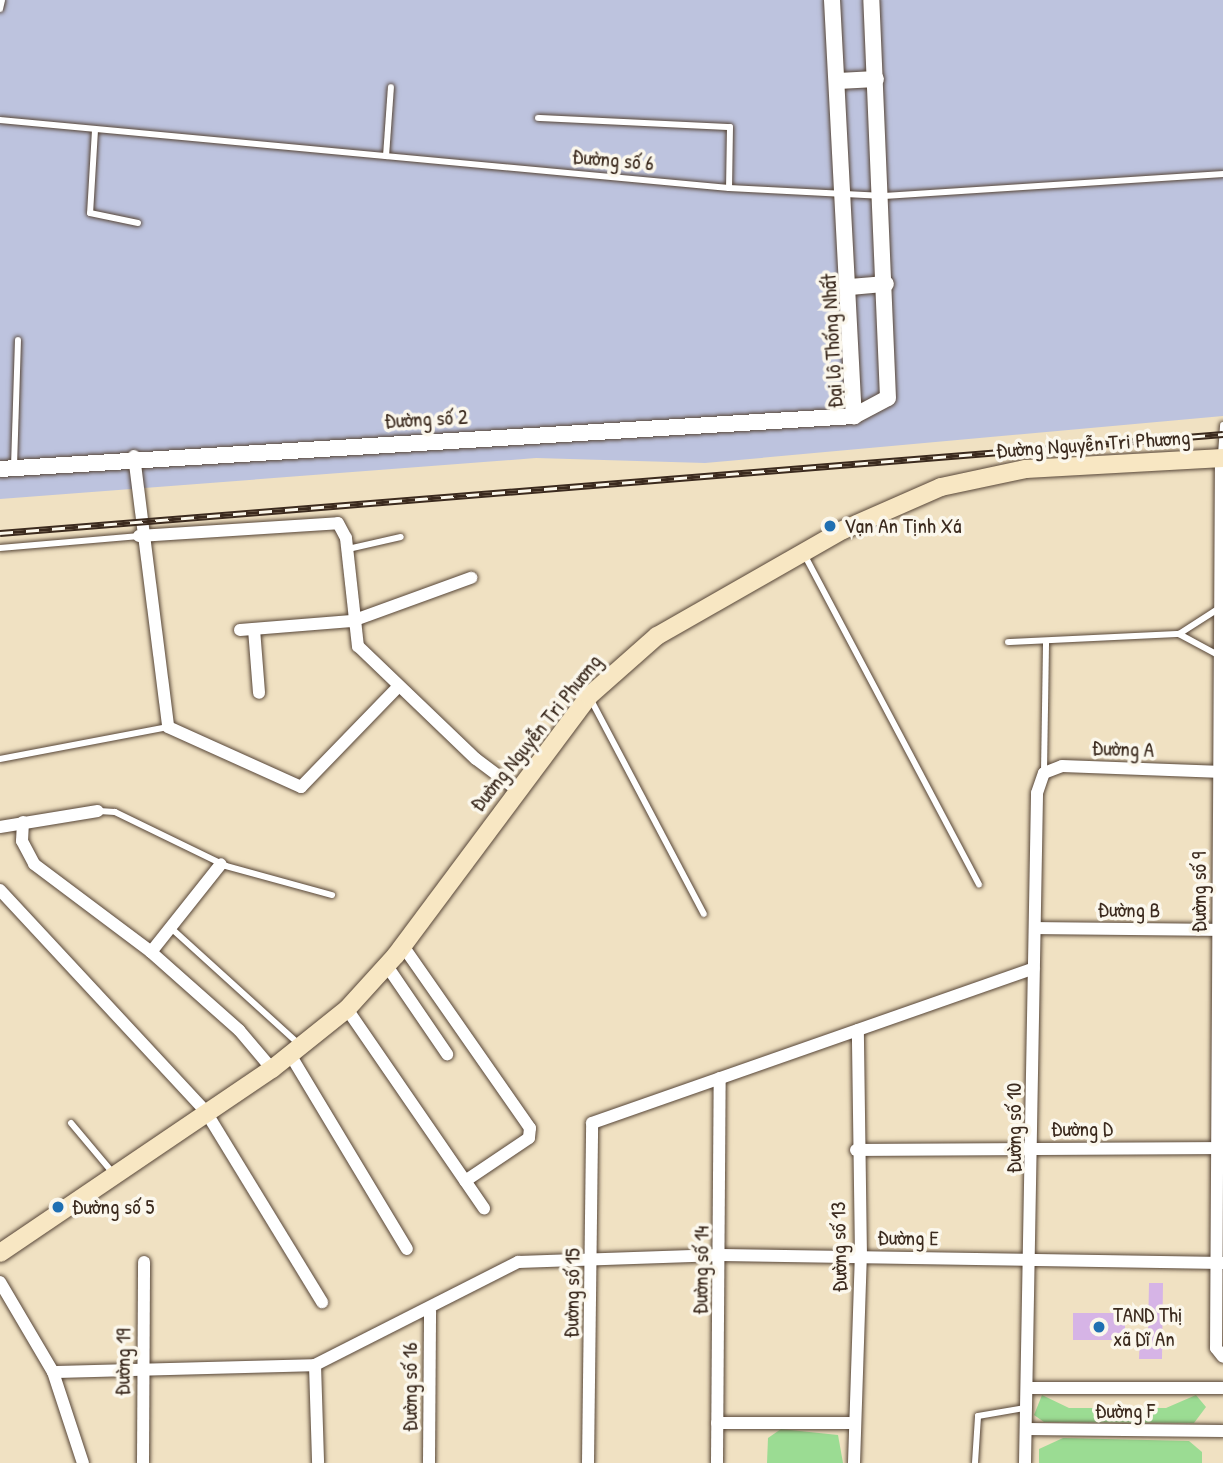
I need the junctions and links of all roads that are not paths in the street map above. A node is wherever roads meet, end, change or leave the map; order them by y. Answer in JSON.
{"nodes":[{"id":1,"x":2,"y":0,"type":"edge"},
{"id":2,"x":832,"y":0,"type":"edge"},
{"id":3,"x":871,"y":0,"type":"edge"},
{"id":4,"x":0,"y":9,"type":"edge"},
{"id":5,"x":876,"y":79,"type":"junction"},
{"id":6,"x":838,"y":81,"type":"junction"},
{"id":7,"x":391,"y":87,"type":"dead end"},
{"id":8,"x":538,"y":118,"type":"dead end"},
{"id":9,"x":0,"y":120,"type":"edge"},
{"id":10,"x":95,"y":130,"type":"junction"},
{"id":11,"x":386,"y":156,"type":"junction"},
{"id":12,"x":1223,"y":174,"type":"edge"},
{"id":13,"x":729,"y":188,"type":"junction"},
{"id":14,"x":846,"y":192,"type":"junction"},
{"id":15,"x":884,"y":196,"type":"junction"},
{"id":16,"x":138,"y":223,"type":"dead end"},
{"id":17,"x":886,"y":284,"type":"junction"},
{"id":18,"x":850,"y":287,"type":"junction"},
{"id":19,"x":18,"y":340,"type":"dead end"},
{"id":20,"x":854,"y":416,"type":"junction"},
{"id":21,"x":1223,"y":425,"type":"edge"},
{"id":22,"x":134,"y":456,"type":"junction"},
{"id":23,"x":1222,"y":458,"type":"edge"},
{"id":24,"x":7,"y":468,"type":"edge"},
{"id":25,"x":139,"y":536,"type":"junction"},
{"id":26,"x":401,"y":537,"type":"dead end"},
{"id":27,"x":0,"y":548,"type":"edge"},
{"id":28,"x":346,"y":549,"type":"junction"},
{"id":29,"x":803,"y":552,"type":"junction"},
{"id":30,"x":471,"y":578,"type":"dead end"},
{"id":31,"x":1218,"y":609,"type":"junction"},
{"id":32,"x":352,"y":621,"type":"junction"},
{"id":33,"x":1180,"y":634,"type":"junction"},
{"id":34,"x":1045,"y":641,"type":"junction"},
{"id":35,"x":1008,"y":642,"type":"dead end"},
{"id":36,"x":1218,"y":655,"type":"junction"},
{"id":37,"x":397,"y":688,"type":"junction"},
{"id":38,"x":259,"y":693,"type":"dead end"},
{"id":39,"x":589,"y":696,"type":"junction"},
{"id":40,"x":168,"y":727,"type":"junction"},
{"id":41,"x":0,"y":760,"type":"edge"},
{"id":42,"x":1221,"y":772,"type":"edge"},
{"id":43,"x":1044,"y":773,"type":"junction"},
{"id":44,"x":516,"y":789,"type":"junction"},
{"id":45,"x":97,"y":811,"type":"joint"},
{"id":46,"x":23,"y":822,"type":"junction"},
{"id":47,"x":0,"y":827,"type":"edge"},
{"id":48,"x":221,"y":864,"type":"junction"},
{"id":49,"x":979,"y":884,"type":"dead end"},
{"id":50,"x":0,"y":890,"type":"edge"},
{"id":51,"x":332,"y":895,"type":"dead end"},
{"id":52,"x":704,"y":914,"type":"dead end"},
{"id":53,"x":171,"y":928,"type":"junction"},
{"id":54,"x":1035,"y":928,"type":"junction"},
{"id":55,"x":1221,"y":930,"type":"edge"},
{"id":56,"x":403,"y":946,"type":"junction"},
{"id":57,"x":151,"y":952,"type":"junction"},
{"id":58,"x":387,"y":966,"type":"junction"},
{"id":59,"x":1034,"y":968,"type":"junction"},
{"id":60,"x":348,"y":1009,"type":"junction"},
{"id":61,"x":858,"y":1030,"type":"junction"},
{"id":62,"x":297,"y":1052,"type":"junction"},
{"id":63,"x":447,"y":1054,"type":"dead end"},
{"id":64,"x":272,"y":1069,"type":"junction"},
{"id":65,"x":720,"y":1078,"type":"junction"},
{"id":66,"x":206,"y":1112,"type":"junction"},
{"id":67,"x":71,"y":1123,"type":"dead end"},
{"id":68,"x":1221,"y":1148,"type":"edge"},
{"id":69,"x":1032,"y":1149,"type":"junction"},
{"id":70,"x":856,"y":1150,"type":"junction"},
{"id":71,"x":114,"y":1175,"type":"junction"},
{"id":72,"x":466,"y":1181,"type":"junction"},
{"id":73,"x":484,"y":1208,"type":"dead end"},
{"id":74,"x":407,"y":1249,"type":"dead end"},
{"id":75,"x":0,"y":1253,"type":"edge"},
{"id":76,"x":721,"y":1255,"type":"junction"},
{"id":77,"x":861,"y":1257,"type":"junction"},
{"id":78,"x":593,"y":1258,"type":"junction"},
{"id":79,"x":1034,"y":1259,"type":"junction"},
{"id":80,"x":144,"y":1262,"type":"dead end"},
{"id":81,"x":1220,"y":1263,"type":"edge"},
{"id":82,"x":0,"y":1282,"type":"edge"},
{"id":83,"x":321,"y":1302,"type":"dead end"},
{"id":84,"x":430,"y":1311,"type":"junction"},
{"id":85,"x":1223,"y":1357,"type":"edge"},
{"id":86,"x":315,"y":1365,"type":"junction"},
{"id":87,"x":142,"y":1370,"type":"junction"},
{"id":88,"x":53,"y":1372,"type":"junction"},
{"id":89,"x":1027,"y":1388,"type":"junction"},
{"id":90,"x":1223,"y":1388,"type":"edge"},
{"id":91,"x":1025,"y":1408,"type":"junction"},
{"id":92,"x":718,"y":1423,"type":"junction"},
{"id":93,"x":855,"y":1423,"type":"junction"},
{"id":94,"x":1026,"y":1429,"type":"junction"},
{"id":95,"x":1223,"y":1431,"type":"edge"},
{"id":96,"x":83,"y":1463,"type":"edge"},
{"id":97,"x":143,"y":1463,"type":"edge"},
{"id":98,"x":318,"y":1463,"type":"edge"},
{"id":99,"x":429,"y":1463,"type":"edge"},
{"id":100,"x":588,"y":1463,"type":"edge"},
{"id":101,"x":717,"y":1463,"type":"edge"},
{"id":102,"x":854,"y":1463,"type":"edge"},
{"id":103,"x":975,"y":1463,"type":"edge"},
{"id":104,"x":1025,"y":1463,"type":"edge"}],
"edges":[{"from":1,"to":4,"type":"lane"},
{"from":2,"to":6,"type":"street","name":"Đại lộ Thống Nhất"},
{"from":3,"to":5,"type":"street","name":"Đại lộ Thống Nhất"},
{"from":5,"to":6,"type":"street"},
{"from":5,"to":15,"type":"street","name":"Đại lộ Thống Nhất"},
{"from":6,"to":14,"type":"street","name":"Đại lộ Thống Nhất"},
{"from":7,"to":11,"type":"lane"},
{"from":8,"to":13,"type":"lane"},
{"from":9,"to":10,"type":"lane","name":"Đường số 6"},
{"from":10,"to":11,"type":"lane","name":"Đường số 6"},
{"from":10,"to":16,"type":"lane"},
{"from":11,"to":13,"type":"lane","name":"Đường số 6"},
{"from":12,"to":15,"type":"lane","name":"Đường số 6"},
{"from":13,"to":14,"type":"lane","name":"Đường số 6"},
{"from":14,"to":15,"type":"lane","name":"Đường số 6"},
{"from":14,"to":18,"type":"street","name":"Đại lộ Thống Nhất"},
{"from":15,"to":17,"type":"street","name":"Đại lộ Thống Nhất"},
{"from":17,"to":18,"type":"street"},
{"from":17,"to":20,"type":"street","name":"Đại lộ Thống Nhất"},
{"from":18,"to":20,"type":"street","name":"Đại lộ Thống Nhất"},
{"from":19,"to":24,"type":"lane"},
{"from":20,"to":22,"type":"street","name":"Đường số 2"},
{"from":21,"to":23,"type":"lane","name":"Đường số 9"},
{"from":22,"to":24,"type":"street","name":"Đường số 2"},
{"from":22,"to":25,"type":"street"},
{"from":23,"to":29,"type":"main road","name":"Đường Nguyễn Tri Phương"},
{"from":23,"to":31,"type":"street","name":"Đường số 9"},
{"from":25,"to":27,"type":"lane"},
{"from":25,"to":28,"type":"street"},
{"from":25,"to":40,"type":"street"},
{"from":26,"to":28,"type":"lane"},
{"from":28,"to":32,"type":"street"},
{"from":29,"to":39,"type":"main road","name":"Đường Nguyễn Tri Phương"},
{"from":29,"to":49,"type":"lane"},
{"from":30,"to":32,"type":"street"},
{"from":31,"to":33,"type":"lane"},
{"from":31,"to":36,"type":"street","name":"Đường số 9"},
{"from":32,"to":37,"type":"street"},
{"from":32,"to":38,"type":"street"},
{"from":33,"to":34,"type":"lane"},
{"from":33,"to":36,"type":"lane"},
{"from":34,"to":35,"type":"lane"},
{"from":34,"to":43,"type":"lane"},
{"from":36,"to":42,"type":"street","name":"Đường số 9"},
{"from":37,"to":40,"type":"street"},
{"from":37,"to":44,"type":"street"},
{"from":39,"to":44,"type":"main road","name":"Đường Nguyễn Tri Phương"},
{"from":39,"to":52,"type":"lane"},
{"from":40,"to":41,"type":"lane"},
{"from":42,"to":43,"type":"street","name":"Đường A"},
{"from":42,"to":55,"type":"street","name":"Đường số 9"},
{"from":43,"to":54,"type":"street","name":"Đường số 10"},
{"from":44,"to":56,"type":"main road","name":"Đường Nguyễn Tri Phương"},
{"from":45,"to":46,"type":"street"},
{"from":45,"to":48,"type":"lane"},
{"from":46,"to":47,"type":"street"},
{"from":46,"to":57,"type":"street"},
{"from":48,"to":51,"type":"lane"},
{"from":48,"to":53,"type":"street"},
{"from":50,"to":66,"type":"street"},
{"from":53,"to":57,"type":"street"},
{"from":53,"to":62,"type":"lane"},
{"from":54,"to":55,"type":"street","name":"Đường B"},
{"from":54,"to":59,"type":"street","name":"Đường số 10"},
{"from":55,"to":68,"type":"street","name":"Đường số 9"},
{"from":56,"to":58,"type":"main road","name":"Đường Nguyễn Tri Phương"},
{"from":56,"to":72,"type":"street"},
{"from":57,"to":64,"type":"street"},
{"from":58,"to":60,"type":"main road","name":"Đường Nguyễn Tri Phương"},
{"from":58,"to":63,"type":"street"},
{"from":59,"to":61,"type":"street"},
{"from":59,"to":69,"type":"street","name":"Đường số 10"},
{"from":60,"to":62,"type":"main road","name":"Đường Nguyễn Tri Phương"},
{"from":60,"to":72,"type":"street"},
{"from":61,"to":65,"type":"street"},
{"from":61,"to":70,"type":"street","name":"Đường số 13"},
{"from":62,"to":64,"type":"main road","name":"Đường Nguyễn Tri Phương"},
{"from":62,"to":74,"type":"street"},
{"from":64,"to":66,"type":"main road","name":"Đường Nguyễn Tri Phương"},
{"from":65,"to":76,"type":"street","name":"Đường số 14"},
{"from":65,"to":78,"type":"street","name":"Đường số 15"},
{"from":66,"to":71,"type":"main road","name":"Đường Nguyễn Tri Phương"},
{"from":66,"to":83,"type":"street"},
{"from":67,"to":71,"type":"lane"},
{"from":68,"to":69,"type":"street","name":"Đường D"},
{"from":68,"to":81,"type":"street","name":"Đường số 9"},
{"from":69,"to":70,"type":"street","name":"Đường D"},
{"from":69,"to":79,"type":"street","name":"Đường số 10"},
{"from":70,"to":77,"type":"street","name":"Đường số 13"},
{"from":71,"to":75,"type":"main road","name":"Đường Nguyễn Tri Phương"},
{"from":72,"to":73,"type":"street"},
{"from":76,"to":77,"type":"street","name":"Đường E"},
{"from":76,"to":78,"type":"street","name":"Đường E"},
{"from":76,"to":92,"type":"street","name":"Đường số 14"},
{"from":77,"to":79,"type":"street","name":"Đường E"},
{"from":77,"to":93,"type":"street","name":"Đường số 13"},
{"from":78,"to":84,"type":"street","name":"Đường E"},
{"from":78,"to":100,"type":"street","name":"Đường số 15"},
{"from":79,"to":81,"type":"street","name":"Đường E"},
{"from":79,"to":89,"type":"street","name":"Đường số 10"},
{"from":80,"to":87,"type":"street","name":"Đường 19"},
{"from":81,"to":85,"type":"street","name":"Đường số 9"},
{"from":82,"to":88,"type":"street"},
{"from":84,"to":86,"type":"street","name":"Đường E"},
{"from":84,"to":99,"type":"street","name":"Đường số 16"},
{"from":86,"to":87,"type":"street"},
{"from":86,"to":98,"type":"street"},
{"from":87,"to":88,"type":"street"},
{"from":87,"to":97,"type":"street","name":"Đường 19"},
{"from":88,"to":96,"type":"street"},
{"from":89,"to":90,"type":"street","name":"Đường F"},
{"from":89,"to":91,"type":"street","name":"Đường số 10"},
{"from":91,"to":94,"type":"street","name":"Đường số 10"},
{"from":91,"to":103,"type":"lane"},
{"from":92,"to":93,"type":"street"},
{"from":92,"to":101,"type":"street","name":"Đường số 14"},
{"from":93,"to":102,"type":"street","name":"Đường số 13"},
{"from":94,"to":95,"type":"street","name":"Đường F"},
{"from":94,"to":104,"type":"street","name":"Đường số 10"}]}
